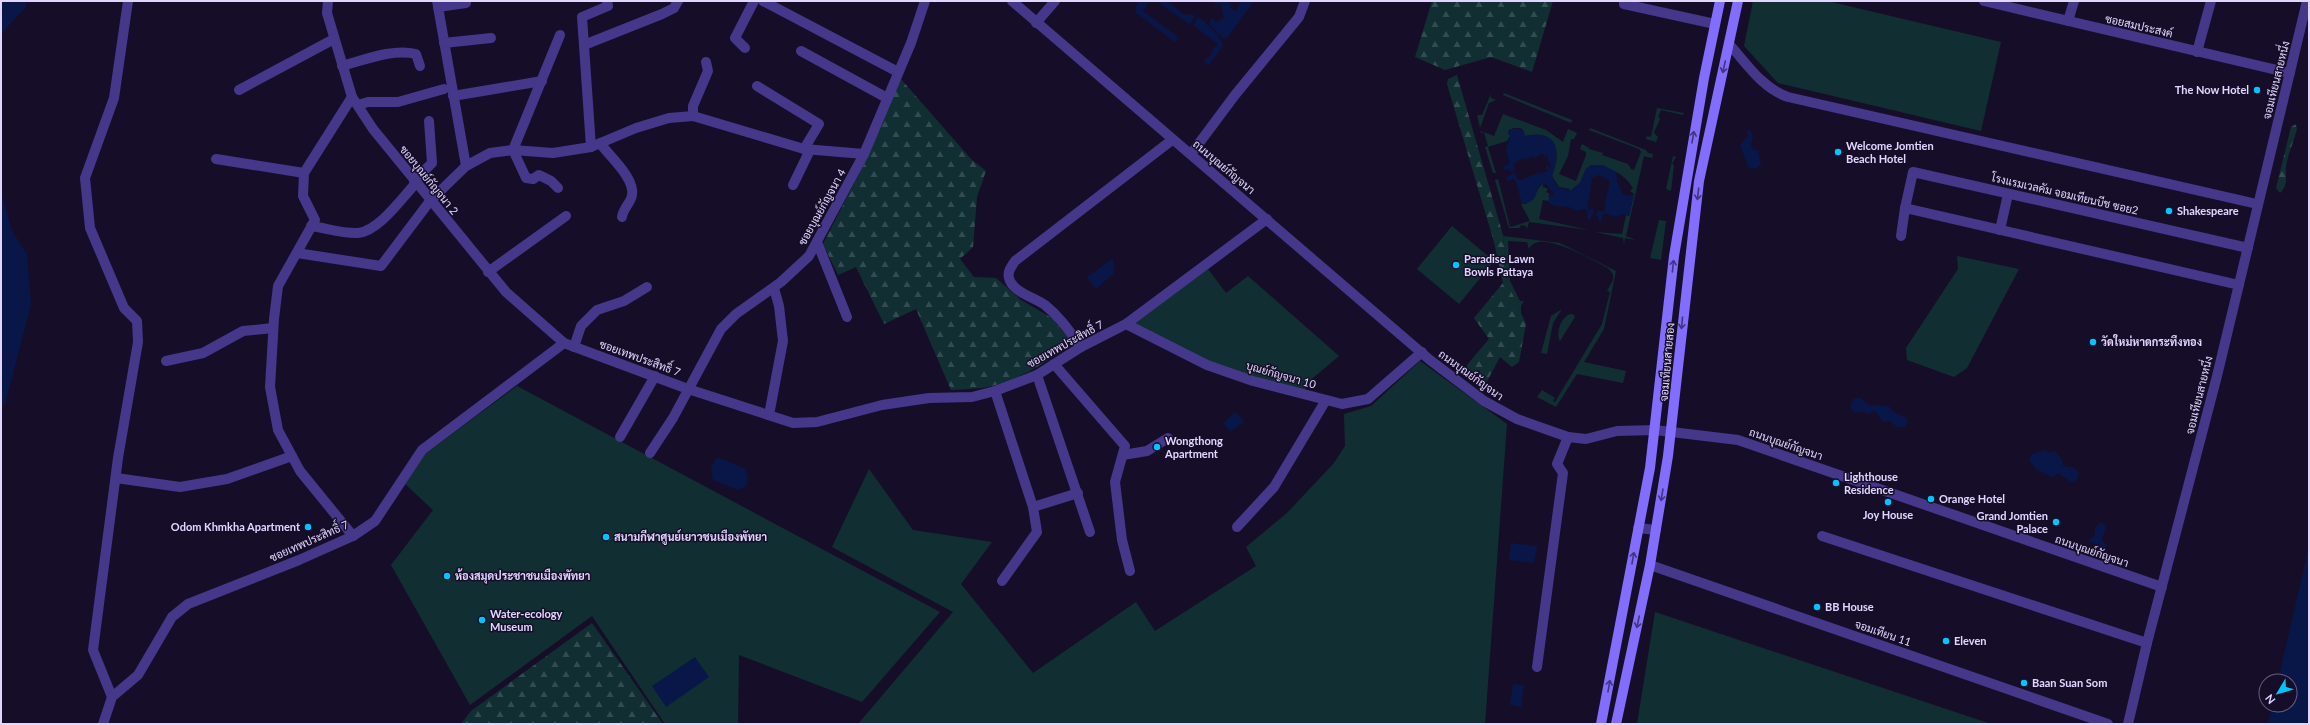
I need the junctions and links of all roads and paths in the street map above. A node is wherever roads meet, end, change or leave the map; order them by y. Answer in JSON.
{"nodes":[{"id":1,"x":128,"y":1,"type":"edge"},
{"id":2,"x":328,"y":1,"type":"edge"},
{"id":3,"x":678,"y":1,"type":"edge"},
{"id":4,"x":754,"y":1,"type":"edge"},
{"id":5,"x":763,"y":1,"type":"edge"},
{"id":6,"x":925,"y":1,"type":"edge"},
{"id":7,"x":1012,"y":1,"type":"edge"},
{"id":8,"x":1055,"y":1,"type":"edge"},
{"id":9,"x":1306,"y":1,"type":"edge"},
{"id":10,"x":1624,"y":1,"type":"edge"},
{"id":11,"x":1720,"y":1,"type":"edge"},
{"id":12,"x":1738,"y":1,"type":"edge"},
{"id":13,"x":1984,"y":1,"type":"edge"},
{"id":14,"x":2074,"y":1,"type":"edge"},
{"id":15,"x":2211,"y":1,"type":"edge"},
{"id":16,"x":2307,"y":1,"type":"edge"},
{"id":17,"x":466,"y":3,"type":"dead end"},
{"id":18,"x":610,"y":3,"type":"edge"},
{"id":19,"x":437,"y":4,"type":"edge"},
{"id":20,"x":2068,"y":21,"type":"junction"},
{"id":21,"x":1036,"y":23,"type":"junction"},
{"id":22,"x":1715,"y":24,"type":"junction"},
{"id":23,"x":560,"y":35,"type":"dead end"},
{"id":24,"x":491,"y":38,"type":"dead end"},
{"id":25,"x":334,"y":40,"type":"junction"},
{"id":26,"x":444,"y":43,"type":"junction"},
{"id":27,"x":1729,"y":44,"type":"junction"},
{"id":28,"x":584,"y":45,"type":"junction"},
{"id":29,"x":745,"y":48,"type":"dead end"},
{"id":30,"x":802,"y":50,"type":"dead end"},
{"id":31,"x":2197,"y":52,"type":"junction"},
{"id":32,"x":706,"y":62,"type":"dead end"},
{"id":33,"x":342,"y":66,"type":"junction"},
{"id":34,"x":420,"y":66,"type":"dead end"},
{"id":35,"x":898,"y":72,"type":"junction"},
{"id":36,"x":2290,"y":73,"type":"junction"},
{"id":37,"x":542,"y":81,"type":"junction"},
{"id":38,"x":757,"y":86,"type":"dead end"},
{"id":39,"x":444,"y":89,"type":"dead end"},
{"id":40,"x":238,"y":90,"type":"dead end"},
{"id":41,"x":453,"y":96,"type":"junction"},
{"id":42,"x":887,"y":98,"type":"junction"},
{"id":43,"x":355,"y":101,"type":"junction"},
{"id":44,"x":693,"y":116,"type":"junction"},
{"id":45,"x":429,"y":121,"type":"dead end"},
{"id":46,"x":1172,"y":140,"type":"junction"},
{"id":47,"x":596,"y":145,"type":"junction"},
{"id":48,"x":513,"y":150,"type":"junction"},
{"id":49,"x":807,"y":150,"type":"junction"},
{"id":50,"x":864,"y":154,"type":"junction"},
{"id":51,"x":1191,"y":154,"type":"junction"},
{"id":52,"x":216,"y":159,"type":"dead end"},
{"id":53,"x":466,"y":166,"type":"junction"},
{"id":54,"x":304,"y":174,"type":"junction"},
{"id":55,"x":415,"y":182,"type":"junction"},
{"id":56,"x":793,"y":185,"type":"dead end"},
{"id":57,"x":558,"y":188,"type":"dead end"},
{"id":58,"x":2008,"y":194,"type":"junction"},
{"id":59,"x":430,"y":201,"type":"junction"},
{"id":60,"x":2257,"y":204,"type":"junction"},
{"id":61,"x":1905,"y":208,"type":"junction"},
{"id":62,"x":566,"y":216,"type":"dead end"},
{"id":63,"x":622,"y":217,"type":"dead end"},
{"id":64,"x":1267,"y":219,"type":"junction"},
{"id":65,"x":311,"y":226,"type":"junction"},
{"id":66,"x":2000,"y":230,"type":"junction"},
{"id":67,"x":1901,"y":236,"type":"dead end"},
{"id":68,"x":817,"y":242,"type":"junction"},
{"id":69,"x":2248,"y":248,"type":"junction"},
{"id":70,"x":296,"y":253,"type":"junction"},
{"id":71,"x":488,"y":272,"type":"junction"},
{"id":72,"x":2239,"y":285,"type":"junction"},
{"id":73,"x":647,"y":287,"type":"dead end"},
{"id":74,"x":774,"y":288,"type":"junction"},
{"id":75,"x":848,"y":317,"type":"dead end"},
{"id":76,"x":1126,"y":324,"type":"junction"},
{"id":77,"x":273,"y":328,"type":"junction"},
{"id":78,"x":569,"y":345,"type":"junction"},
{"id":79,"x":1081,"y":347,"type":"junction"},
{"id":80,"x":1422,"y":352,"type":"junction"},
{"id":81,"x":166,"y":361,"type":"dead end"},
{"id":82,"x":1054,"y":364,"type":"junction"},
{"id":83,"x":1037,"y":375,"type":"junction"},
{"id":84,"x":655,"y":376,"type":"junction"},
{"id":85,"x":688,"y":389,"type":"junction"},
{"id":86,"x":995,"y":391,"type":"junction"},
{"id":87,"x":1326,"y":400,"type":"junction"},
{"id":88,"x":769,"y":415,"type":"junction"},
{"id":89,"x":1655,"y":430,"type":"junction"},
{"id":90,"x":1671,"y":432,"type":"junction"},
{"id":91,"x":620,"y":437,"type":"dead end"},
{"id":92,"x":1568,"y":437,"type":"junction"},
{"id":93,"x":1168,"y":438,"type":"dead end"},
{"id":94,"x":650,"y":453,"type":"dead end"},
{"id":95,"x":1123,"y":455,"type":"junction"},
{"id":96,"x":292,"y":456,"type":"junction"},
{"id":97,"x":116,"y":478,"type":"junction"},
{"id":98,"x":1078,"y":493,"type":"junction"},
{"id":99,"x":1033,"y":507,"type":"junction"},
{"id":100,"x":1237,"y":528,"type":"dead end"},
{"id":101,"x":1638,"y":528,"type":"junction"},
{"id":102,"x":1656,"y":530,"type":"junction"},
{"id":103,"x":1090,"y":532,"type":"dead end"},
{"id":104,"x":353,"y":536,"type":"junction"},
{"id":105,"x":1822,"y":536,"type":"dead end"},
{"id":106,"x":1650,"y":565,"type":"junction"},
{"id":107,"x":1130,"y":571,"type":"dead end"},
{"id":108,"x":1002,"y":581,"type":"dead end"},
{"id":109,"x":2162,"y":587,"type":"junction"},
{"id":110,"x":2147,"y":644,"type":"junction"},
{"id":111,"x":1537,"y":667,"type":"dead end"},
{"id":112,"x":112,"y":697,"type":"junction"},
{"id":113,"x":102,"y":724,"type":"edge"},
{"id":114,"x":1601,"y":724,"type":"edge"},
{"id":115,"x":1616,"y":724,"type":"edge"},
{"id":116,"x":2108,"y":724,"type":"edge"},
{"id":117,"x":2128,"y":724,"type":"edge"}],
"edges":[{"from":1,"to":97,"type":"street"},
{"from":2,"to":25,"type":"street","name":"ซอยบุณย์กัญจนา 2"},
{"from":3,"to":28,"type":"street"},
{"from":4,"to":29,"type":"street"},
{"from":5,"to":35,"type":"street"},
{"from":6,"to":35,"type":"street","name":"ซอยบุณย์กัญจนา 4"},
{"from":7,"to":21,"type":"street","name":"ถนนบุณย์กัญจนา"},
{"from":8,"to":21,"type":"street"},
{"from":9,"to":51,"type":"street"},
{"from":10,"to":22,"type":"street"},
{"from":11,"to":22,"type":"main road","name":"จอมเทียนสายสอง"},
{"from":12,"to":27,"type":"main road","name":"จอมเทียนสายสอง"},
{"from":13,"to":20,"type":"street","name":"ซอยสมประสงค์"},
{"from":14,"to":20,"type":"street"},
{"from":15,"to":31,"type":"street"},
{"from":16,"to":36,"type":"street","name":"จอมเทียนสายหนึ่ง"},
{"from":17,"to":19,"type":"street"},
{"from":18,"to":28,"type":"street"},
{"from":19,"to":26,"type":"street"},
{"from":20,"to":31,"type":"street","name":"ซอยสมประสงค์"},
{"from":21,"to":46,"type":"street","name":"ถนนบุณย์กัญจนา"},
{"from":89,"to":22,"type":"main road","name":"จอมเทียนสายสอง","one_way":true},
{"from":23,"to":37,"type":"street"},
{"from":24,"to":26,"type":"street"},
{"from":25,"to":33,"type":"street","name":"ซอยบุณย์กัญจนา 2"},
{"from":25,"to":40,"type":"street"},
{"from":26,"to":41,"type":"street"},
{"from":27,"to":60,"type":"street"},
{"from":27,"to":90,"type":"main road","name":"จอมเทียนสายสอง","one_way":true},
{"from":28,"to":47,"type":"street"},
{"from":30,"to":42,"type":"street"},
{"from":31,"to":36,"type":"street","name":"ซอยสมประสงค์"},
{"from":32,"to":44,"type":"street"},
{"from":33,"to":34,"type":"street"},
{"from":33,"to":43,"type":"street","name":"ซอยบุณย์กัญจนา 2"},
{"from":35,"to":42,"type":"street","name":"ซอยบุณย์กัญจนา 4"},
{"from":36,"to":60,"type":"street","name":"จอมเทียนสายหนึ่ง"},
{"from":37,"to":41,"type":"street"},
{"from":37,"to":48,"type":"street"},
{"from":38,"to":49,"type":"street"},
{"from":39,"to":43,"type":"street"},
{"from":41,"to":53,"type":"street"},
{"from":42,"to":50,"type":"street","name":"ซอยบุณย์กัญจนา 4"},
{"from":43,"to":54,"type":"street"},
{"from":43,"to":55,"type":"street","name":"ซอยบุณย์กัญจนา 2"},
{"from":44,"to":47,"type":"street"},
{"from":44,"to":49,"type":"street"},
{"from":45,"to":55,"type":"street"},
{"from":46,"to":51,"type":"street","name":"ถนนบุณย์กัญจนา"},
{"from":46,"to":79,"type":"street"},
{"from":47,"to":48,"type":"street"},
{"from":47,"to":63,"type":"street"},
{"from":48,"to":53,"type":"street"},
{"from":48,"to":57,"type":"street"},
{"from":49,"to":50,"type":"street"},
{"from":49,"to":56,"type":"street"},
{"from":50,"to":68,"type":"street","name":"ซอยบุณย์กัญจนา 4"},
{"from":51,"to":64,"type":"street","name":"ถนนบุณย์กัญจนา"},
{"from":52,"to":54,"type":"street"},
{"from":53,"to":59,"type":"street"},
{"from":54,"to":65,"type":"street"},
{"from":55,"to":59,"type":"street","name":"ซอยบุณย์กัญจนา 2"},
{"from":55,"to":65,"type":"street"},
{"from":58,"to":61,"type":"street","name":"โรงแรมเวลคัม จอมเทียนบีช ซอย2"},
{"from":58,"to":66,"type":"street"},
{"from":58,"to":69,"type":"street","name":"โรงแรมเวลคัม จอมเทียนบีช ซอย2"},
{"from":59,"to":70,"type":"street"},
{"from":59,"to":71,"type":"street","name":"ซอยบุณย์กัญจนา 2"},
{"from":60,"to":69,"type":"street","name":"จอมเทียนสายหนึ่ง"},
{"from":61,"to":66,"type":"street"},
{"from":61,"to":67,"type":"street"},
{"from":62,"to":71,"type":"street"},
{"from":64,"to":76,"type":"street","name":"ซอยเทพประสิทธิ์ 7"},
{"from":64,"to":80,"type":"street","name":"ถนนบุณย์กัญจนา"},
{"from":65,"to":70,"type":"street"},
{"from":66,"to":72,"type":"street"},
{"from":68,"to":74,"type":"street","name":"ซอยบุณย์กัญจนา 4"},
{"from":68,"to":75,"type":"street"},
{"from":69,"to":72,"type":"street","name":"จอมเทียนสายหนึ่ง"},
{"from":70,"to":77,"type":"street"},
{"from":71,"to":78,"type":"street","name":"ซอยบุณย์กัญจนา 2"},
{"from":72,"to":109,"type":"street","name":"จอมเทียนสายหนึ่ง"},
{"from":73,"to":78,"type":"street"},
{"from":74,"to":85,"type":"street","name":"ซอยบุณย์กัญจนา 4"},
{"from":74,"to":88,"type":"street"},
{"from":76,"to":79,"type":"street","name":"ซอยเทพประสิทธิ์ 7"},
{"from":76,"to":87,"type":"street","name":"บุณย์กัญจนา 10"},
{"from":77,"to":81,"type":"street"},
{"from":77,"to":96,"type":"street"},
{"from":78,"to":84,"type":"street","name":"ซอยเทพประสิทธิ์ 7"},
{"from":78,"to":104,"type":"street","name":"ซอยเทพประสิทธิ์ 7"},
{"from":79,"to":82,"type":"street","name":"ซอยเทพประสิทธิ์ 7"},
{"from":80,"to":87,"type":"street","name":"บุณย์กัญจนา 10"},
{"from":80,"to":92,"type":"street","name":"ถนนบุณย์กัญจนา"},
{"from":82,"to":83,"type":"street","name":"ซอยเทพประสิทธิ์ 7"},
{"from":82,"to":95,"type":"street"},
{"from":83,"to":86,"type":"street","name":"ซอยเทพประสิทธิ์ 7"},
{"from":83,"to":98,"type":"street"},
{"from":84,"to":85,"type":"street","name":"ซอยเทพประสิทธิ์ 7"},
{"from":84,"to":91,"type":"street"},
{"from":85,"to":88,"type":"street","name":"ซอยเทพประสิทธิ์ 7"},
{"from":85,"to":94,"type":"street","name":"ซอยบุณย์กัญจนา 4"},
{"from":86,"to":88,"type":"street","name":"ซอยเทพประสิทธิ์ 7"},
{"from":86,"to":99,"type":"street"},
{"from":87,"to":100,"type":"street"},
{"from":89,"to":90,"type":"street","name":"ถนนบุณย์กัญจนา"},
{"from":89,"to":92,"type":"street","name":"ถนนบุณย์กัญจนา"},
{"from":89,"to":101,"type":"main road","name":"จอมเทียนสายสอง"},
{"from":90,"to":102,"type":"main road","name":"จอมเทียนสายสอง","one_way":true},
{"from":90,"to":109,"type":"street","name":"ถนนบุณย์กัญจนา"},
{"from":92,"to":111,"type":"street"},
{"from":93,"to":95,"type":"street"},
{"from":95,"to":107,"type":"street"},
{"from":96,"to":97,"type":"street"},
{"from":96,"to":104,"type":"street"},
{"from":97,"to":112,"type":"street"},
{"from":98,"to":99,"type":"street"},
{"from":98,"to":103,"type":"street"},
{"from":99,"to":108,"type":"street"},
{"from":101,"to":102,"type":"street"},
{"from":114,"to":101,"type":"main road","name":"จอมเทียนสายสอง","one_way":true},
{"from":102,"to":106,"type":"main road","name":"จอมเทียนสายสอง"},
{"from":104,"to":112,"type":"street","name":"ซอยเทพประสิทธิ์ 7"},
{"from":105,"to":110,"type":"street"},
{"from":106,"to":115,"type":"main road","name":"จอมเทียนสายสอง","one_way":true},
{"from":106,"to":116,"type":"street","name":"จอมเทียน 11"},
{"from":109,"to":110,"type":"street","name":"จอมเทียนสายหนึ่ง"},
{"from":110,"to":117,"type":"street","name":"จอมเทียนสายหนึ่ง"},
{"from":112,"to":113,"type":"street","name":"ซอยเทพประสิทธิ์ 7"}]}
